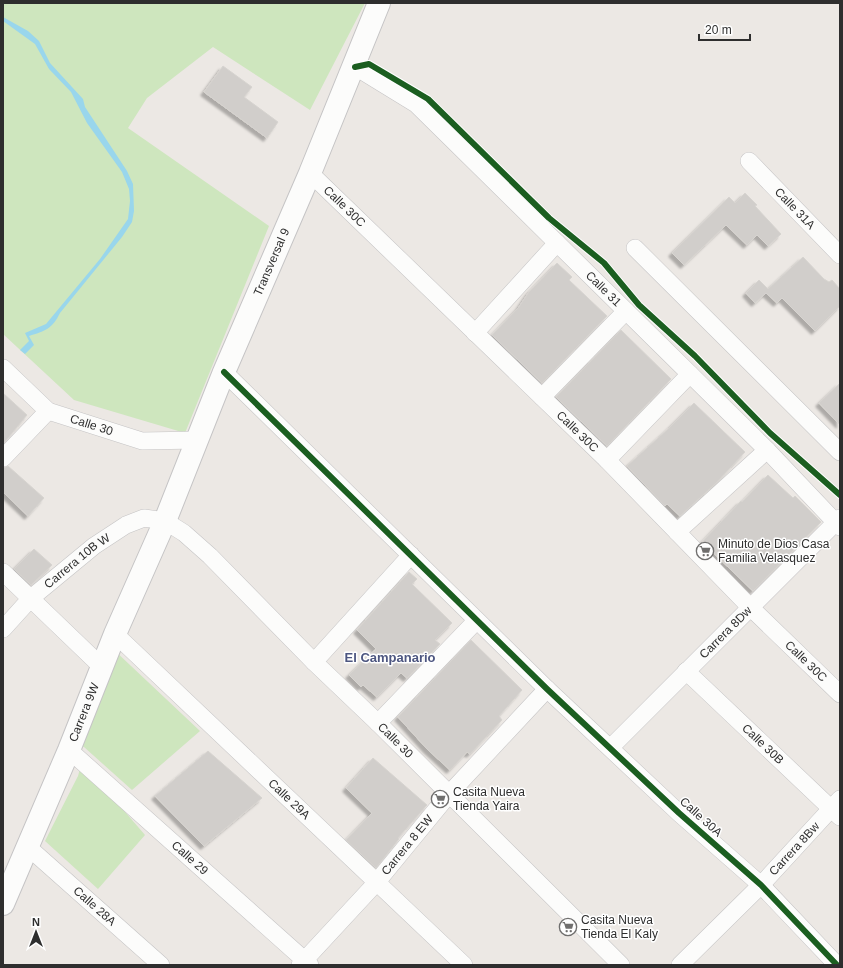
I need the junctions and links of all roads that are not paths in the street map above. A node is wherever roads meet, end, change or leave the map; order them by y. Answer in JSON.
{"nodes":[{"id":1,"x":379,"y":3,"type":"edge"},
{"id":2,"x":354,"y":66,"type":"junction"},
{"id":3,"x":749,"y":162,"type":"dead end"},
{"id":4,"x":310,"y":173,"type":"junction"},
{"id":5,"x":557,"y":243,"type":"junction"},
{"id":6,"x":636,"y":248,"type":"dead end"},
{"id":7,"x":840,"y":256,"type":"edge"},
{"id":8,"x":626,"y":311,"type":"junction"},
{"id":9,"x":475,"y":333,"type":"junction"},
{"id":10,"x":3,"y":368,"type":"edge"},
{"id":11,"x":224,"y":372,"type":"junction"},
{"id":12,"x":690,"y":374,"type":"junction"},
{"id":13,"x":542,"y":397,"type":"junction"},
{"id":14,"x":48,"y":411,"type":"junction"},
{"id":15,"x":198,"y":440,"type":"junction"},
{"id":16,"x":767,"y":450,"type":"junction"},
{"id":17,"x":840,"y":452,"type":"edge"},
{"id":18,"x":3,"y":458,"type":"edge"},
{"id":19,"x":607,"y":460,"type":"junction"},
{"id":20,"x":165,"y":521,"type":"junction"},
{"id":21,"x":838,"y":523,"type":"edge"},
{"id":22,"x":677,"y":532,"type":"junction"},
{"id":23,"x":411,"y":555,"type":"junction"},
{"id":24,"x":3,"y":572,"type":"edge"},
{"id":25,"x":31,"y":598,"type":"junction"},
{"id":26,"x":750,"y":607,"type":"junction"},
{"id":27,"x":476,"y":621,"type":"junction"},
{"id":28,"x":3,"y":628,"type":"edge"},
{"id":29,"x":115,"y":634,"type":"junction"},
{"id":30,"x":314,"y":662,"type":"junction"},
{"id":31,"x":103,"y":668,"type":"junction"},
{"id":32,"x":686,"y":671,"type":"junction"},
{"id":33,"x":547,"y":689,"type":"junction"},
{"id":34,"x":840,"y":694,"type":"edge"},
{"id":35,"x":378,"y":723,"type":"junction"},
{"id":36,"x":611,"y":747,"type":"junction"},
{"id":37,"x":69,"y":750,"type":"junction"},
{"id":38,"x":449,"y":794,"type":"junction"},
{"id":39,"x":837,"y":809,"type":"edge"},
{"id":40,"x":28,"y":847,"type":"junction"},
{"id":41,"x":376,"y":883,"type":"junction"},
{"id":42,"x":761,"y":885,"type":"junction"},
{"id":43,"x":5,"y":890,"type":"edge"},
{"id":44,"x":305,"y":963,"type":"edge"},
{"id":45,"x":161,"y":965,"type":"edge"},
{"id":46,"x":464,"y":965,"type":"edge"},
{"id":47,"x":621,"y":965,"type":"edge"},
{"id":48,"x":680,"y":965,"type":"edge"},
{"id":49,"x":837,"y":965,"type":"edge"}],
"edges":[{"from":1,"to":2,"type":"main road","name":"Transversal 9"},
{"from":2,"to":4,"type":"main road","name":"Transversal 9"},
{"from":2,"to":5,"type":"street","name":"Calle 31"},
{"from":3,"to":7,"type":"street","name":"Calle 31A"},
{"from":4,"to":9,"type":"street","name":"Calle 30C"},
{"from":4,"to":11,"type":"main road","name":"Transversal 9"},
{"from":5,"to":8,"type":"street","name":"Calle 31"},
{"from":5,"to":9,"type":"street"},
{"from":6,"to":17,"type":"street"},
{"from":8,"to":12,"type":"street","name":"Calle 31"},
{"from":8,"to":13,"type":"street"},
{"from":9,"to":13,"type":"street","name":"Calle 30C"},
{"from":10,"to":14,"type":"street","name":"Calle 30"},
{"from":11,"to":15,"type":"main road","name":"Transversal 9"},
{"from":11,"to":23,"type":"street","name":"Calle 30A"},
{"from":12,"to":16,"type":"street","name":"Calle 31"},
{"from":12,"to":19,"type":"street"},
{"from":13,"to":19,"type":"street","name":"Calle 30C"},
{"from":14,"to":15,"type":"street","name":"Calle 30"},
{"from":14,"to":18,"type":"street"},
{"from":15,"to":20,"type":"main road","name":"Transversal 9"},
{"from":16,"to":21,"type":"street","name":"Calle 31"},
{"from":16,"to":22,"type":"street"},
{"from":19,"to":22,"type":"street","name":"Calle 30C"},
{"from":20,"to":25,"type":"street","name":"Carrera 10B W"},
{"from":20,"to":29,"type":"main road","name":"Carrera 9W"},
{"from":20,"to":30,"type":"street","name":"Calle 30"},
{"from":21,"to":26,"type":"street","name":"Carrera 8Dw"},
{"from":22,"to":26,"type":"street","name":"Calle 30C"},
{"from":23,"to":27,"type":"street","name":"Calle 30A"},
{"from":23,"to":30,"type":"street"},
{"from":24,"to":25,"type":"street"},
{"from":25,"to":28,"type":"street","name":"Carrera 10B W"},
{"from":25,"to":31,"type":"street"},
{"from":26,"to":32,"type":"street","name":"Carrera 8Dw"},
{"from":26,"to":34,"type":"street","name":"Calle 30C"},
{"from":27,"to":33,"type":"street","name":"Calle 30A"},
{"from":27,"to":35,"type":"street"},
{"from":29,"to":31,"type":"main road","name":"Carrera 9W"},
{"from":29,"to":41,"type":"street","name":"Calle 29A"},
{"from":30,"to":35,"type":"street","name":"Calle 30"},
{"from":31,"to":37,"type":"main road","name":"Carrera 9W"},
{"from":32,"to":36,"type":"street","name":"Carrera 8Dw"},
{"from":32,"to":39,"type":"street","name":"Calle 30B"},
{"from":33,"to":36,"type":"street","name":"Calle 30A"},
{"from":33,"to":38,"type":"street","name":"Carrera 8 EW"},
{"from":35,"to":38,"type":"street","name":"Calle 30"},
{"from":36,"to":42,"type":"street","name":"Calle 30A"},
{"from":37,"to":40,"type":"main road","name":"Carrera 9W"},
{"from":37,"to":44,"type":"street","name":"Calle 29"},
{"from":38,"to":41,"type":"street","name":"Carrera 8 EW"},
{"from":38,"to":47,"type":"street","name":"Calle 30"},
{"from":39,"to":42,"type":"street","name":"Carrera 8Bw"},
{"from":40,"to":43,"type":"main road","name":"Carrera 9W"},
{"from":40,"to":45,"type":"street","name":"Calle 28A"},
{"from":41,"to":44,"type":"street","name":"Carrera 8 EW"},
{"from":41,"to":46,"type":"street","name":"Calle 29A"},
{"from":42,"to":48,"type":"street","name":"Carrera 8Bw"},
{"from":42,"to":49,"type":"street","name":"Calle 30A"}]}
